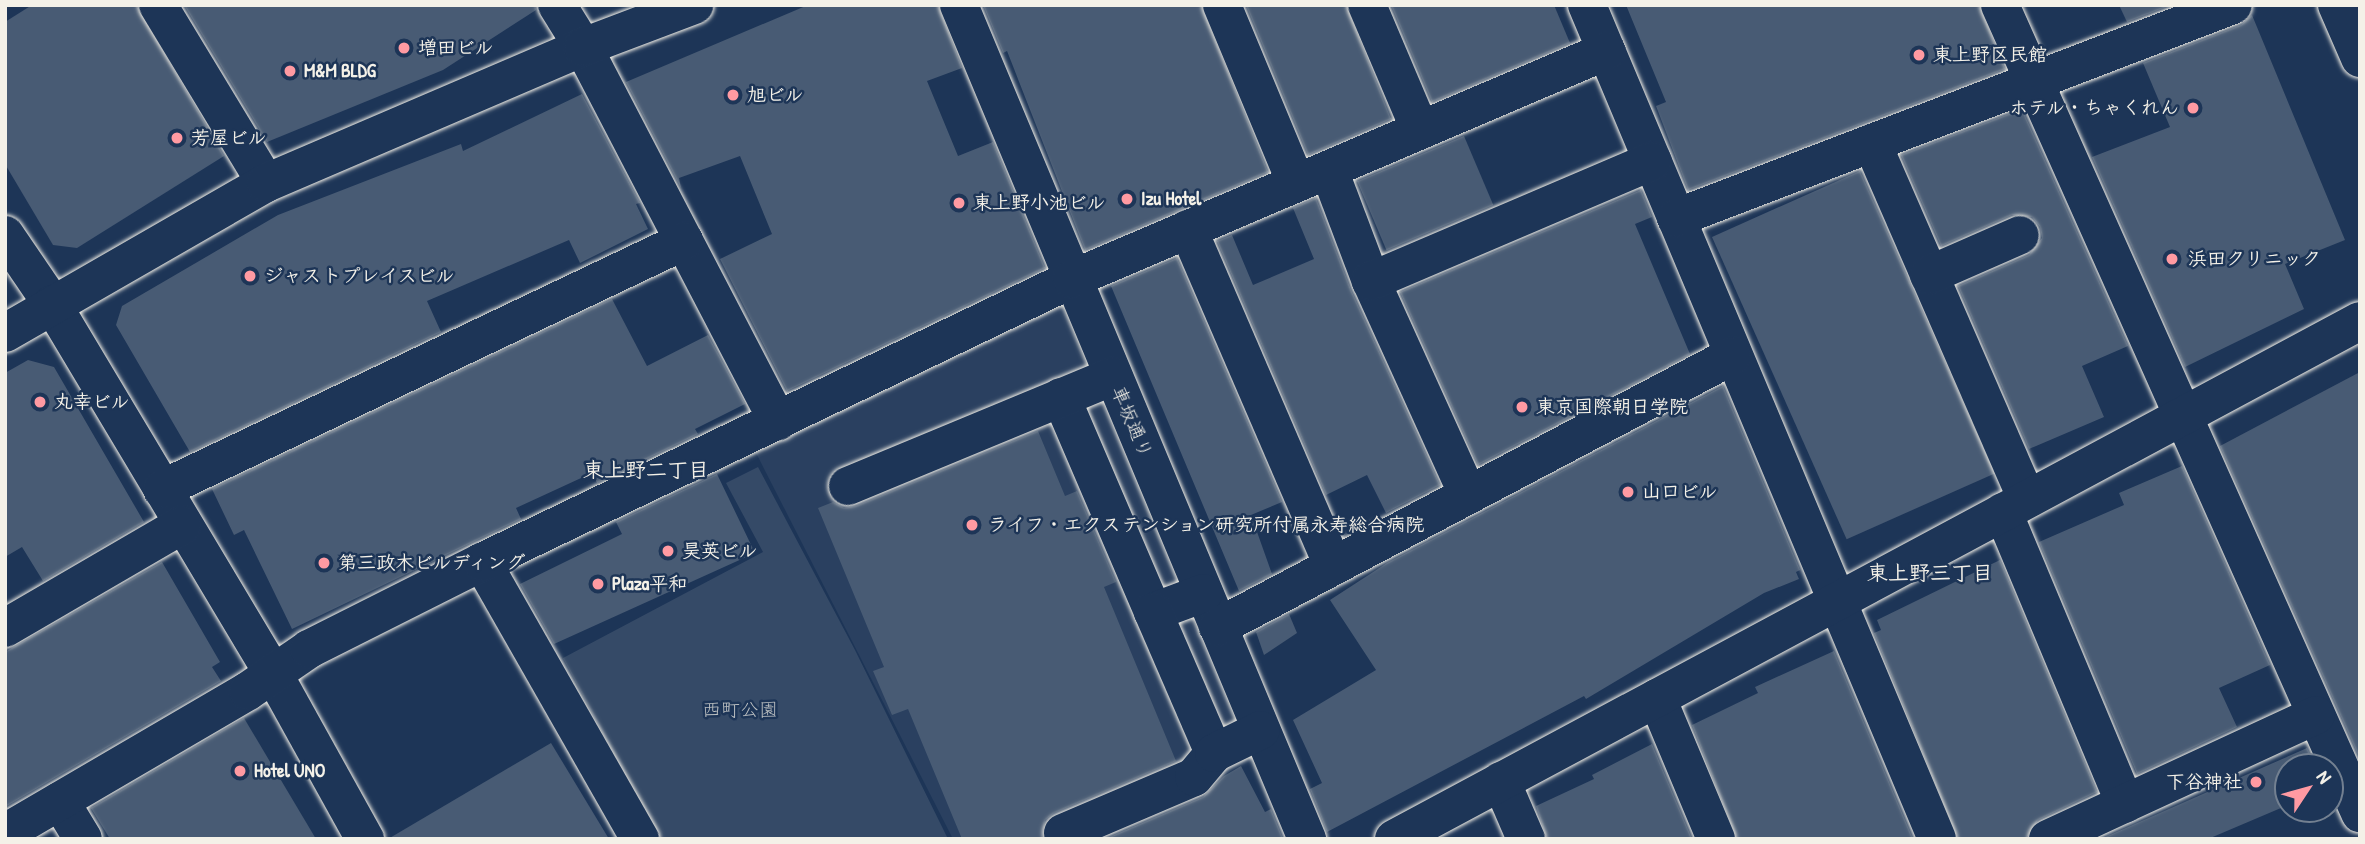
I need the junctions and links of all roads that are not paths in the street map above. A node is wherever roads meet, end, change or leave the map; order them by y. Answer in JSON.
{"nodes":[{"id":1,"x":158,"y":5,"type":"edge"},
{"id":2,"x":557,"y":5,"type":"edge"},
{"id":3,"x":694,"y":5,"type":"edge"},
{"id":4,"x":959,"y":5,"type":"edge"},
{"id":5,"x":1222,"y":5,"type":"edge"},
{"id":6,"x":1367,"y":5,"type":"edge"},
{"id":7,"x":1587,"y":5,"type":"edge"},
{"id":8,"x":2000,"y":5,"type":"edge"},
{"id":9,"x":2233,"y":5,"type":"edge"},
{"id":10,"x":2337,"y":5,"type":"edge"},
{"id":11,"x":583,"y":47,"type":"junction"},
{"id":12,"x":1606,"y":51,"type":"junction"},
{"id":13,"x":2360,"y":58,"type":"edge"},
{"id":14,"x":2033,"y":82,"type":"junction"},
{"id":15,"x":1420,"y":130,"type":"junction"},
{"id":16,"x":1872,"y":143,"type":"junction"},
{"id":17,"x":1652,"y":162,"type":"junction"},
{"id":18,"x":1312,"y":177,"type":"junction"},
{"id":19,"x":266,"y":183,"type":"junction"},
{"id":20,"x":1676,"y":218,"type":"junction"},
{"id":21,"x":1188,"y":229,"type":"junction"},
{"id":22,"x":5,"y":235,"type":"edge"},
{"id":23,"x":2020,"y":235,"type":"dead end"},
{"id":24,"x":684,"y":241,"type":"junction"},
{"id":25,"x":1929,"y":275,"type":"junction"},
{"id":26,"x":1072,"y":279,"type":"junction"},
{"id":27,"x":1371,"y":281,"type":"junction"},
{"id":28,"x":52,"y":304,"type":"junction"},
{"id":29,"x":2360,"y":321,"type":"edge"},
{"id":30,"x":5,"y":333,"type":"edge"},
{"id":31,"x":1732,"y":356,"type":"junction"},
{"id":32,"x":1113,"y":376,"type":"junction"},
{"id":33,"x":1062,"y":397,"type":"junction"},
{"id":34,"x":2182,"y":416,"type":"junction"},
{"id":35,"x":778,"y":421,"type":"junction"},
{"id":36,"x":848,"y":486,"type":"dead end"},
{"id":37,"x":162,"y":489,"type":"junction"},
{"id":38,"x":1468,"y":495,"type":"junction"},
{"id":39,"x":2015,"y":506,"type":"junction"},
{"id":40,"x":182,"y":525,"type":"junction"},
{"id":41,"x":482,"y":562,"type":"junction"},
{"id":42,"x":1332,"y":566,"type":"junction"},
{"id":43,"x":1836,"y":602,"type":"junction"},
{"id":44,"x":1211,"y":610,"type":"junction"},
{"id":45,"x":1153,"y":612,"type":"junction"},
{"id":46,"x":5,"y":628,"type":"edge"},
{"id":47,"x":274,"y":675,"type":"junction"},
{"id":48,"x":1657,"y":698,"type":"junction"},
{"id":49,"x":2316,"y":715,"type":"junction"},
{"id":50,"x":1261,"y":730,"type":"junction"},
{"id":51,"x":1214,"y":752,"type":"junction"},
{"id":52,"x":1501,"y":781,"type":"junction"},
{"id":53,"x":60,"y":801,"type":"junction"},
{"id":54,"x":2125,"y":803,"type":"junction"},
{"id":55,"x":2360,"y":813,"type":"edge"},
{"id":56,"x":5,"y":833,"type":"edge"},
{"id":57,"x":1063,"y":834,"type":"dead end"},
{"id":58,"x":83,"y":839,"type":"edge"},
{"id":59,"x":365,"y":839,"type":"edge"},
{"id":60,"x":640,"y":839,"type":"edge"},
{"id":61,"x":1307,"y":839,"type":"edge"},
{"id":62,"x":1394,"y":839,"type":"edge"},
{"id":63,"x":1525,"y":839,"type":"edge"},
{"id":64,"x":1716,"y":839,"type":"edge"},
{"id":65,"x":1937,"y":839,"type":"edge"},
{"id":66,"x":2048,"y":839,"type":"edge"}],
"edges":[{"from":1,"to":19,"type":"street"},
{"from":2,"to":11,"type":"street"},
{"from":3,"to":11,"type":"street"},
{"from":4,"to":26,"type":"street","name":"車坂通り"},
{"from":5,"to":18,"type":"street"},
{"from":6,"to":15,"type":"street"},
{"from":7,"to":12,"type":"street"},
{"from":8,"to":14,"type":"street"},
{"from":9,"to":14,"type":"street"},
{"from":10,"to":13,"type":"street"},
{"from":11,"to":19,"type":"street"},
{"from":11,"to":24,"type":"street"},
{"from":12,"to":15,"type":"street"},
{"from":12,"to":17,"type":"street"},
{"from":14,"to":16,"type":"street"},
{"from":14,"to":34,"type":"street"},
{"from":15,"to":18,"type":"street"},
{"from":16,"to":20,"type":"street"},
{"from":16,"to":25,"type":"street"},
{"from":17,"to":20,"type":"street"},
{"from":17,"to":27,"type":"street"},
{"from":18,"to":21,"type":"street"},
{"from":18,"to":27,"type":"street"},
{"from":19,"to":28,"type":"street"},
{"from":20,"to":31,"type":"street"},
{"from":21,"to":26,"type":"street"},
{"from":21,"to":42,"type":"street"},
{"from":22,"to":28,"type":"street"},
{"from":23,"to":25,"type":"street"},
{"from":24,"to":35,"type":"street"},
{"from":24,"to":37,"type":"street"},
{"from":25,"to":39,"type":"street"},
{"from":26,"to":32,"type":"street","name":"車坂通り"},
{"from":26,"to":35,"type":"street"},
{"from":27,"to":38,"type":"street"},
{"from":28,"to":30,"type":"street"},
{"from":28,"to":37,"type":"street"},
{"from":29,"to":34,"type":"street"},
{"from":31,"to":38,"type":"street"},
{"from":31,"to":43,"type":"street"},
{"from":32,"to":33,"type":"street"},
{"from":32,"to":44,"type":"street","name":"車坂通り"},
{"from":33,"to":36,"type":"street"},
{"from":33,"to":45,"type":"street"},
{"from":34,"to":39,"type":"street"},
{"from":34,"to":49,"type":"street"},
{"from":35,"to":41,"type":"street"},
{"from":37,"to":40,"type":"street"},
{"from":38,"to":42,"type":"street"},
{"from":39,"to":43,"type":"street"},
{"from":39,"to":54,"type":"street"},
{"from":40,"to":46,"type":"street"},
{"from":40,"to":47,"type":"street"},
{"from":41,"to":47,"type":"street"},
{"from":41,"to":60,"type":"street"},
{"from":42,"to":44,"type":"street"},
{"from":43,"to":48,"type":"street"},
{"from":43,"to":65,"type":"street"},
{"from":44,"to":45,"type":"street"},
{"from":44,"to":50,"type":"street","name":"車坂通り"},
{"from":45,"to":51,"type":"street"},
{"from":47,"to":53,"type":"street"},
{"from":47,"to":59,"type":"street"},
{"from":48,"to":52,"type":"street"},
{"from":48,"to":64,"type":"street"},
{"from":49,"to":54,"type":"street"},
{"from":49,"to":55,"type":"street"},
{"from":50,"to":51,"type":"street"},
{"from":50,"to":61,"type":"street","name":"車坂通り"},
{"from":51,"to":57,"type":"street"},
{"from":52,"to":62,"type":"street"},
{"from":52,"to":63,"type":"street"},
{"from":53,"to":56,"type":"street"},
{"from":53,"to":58,"type":"street"},
{"from":54,"to":66,"type":"street"}]}
